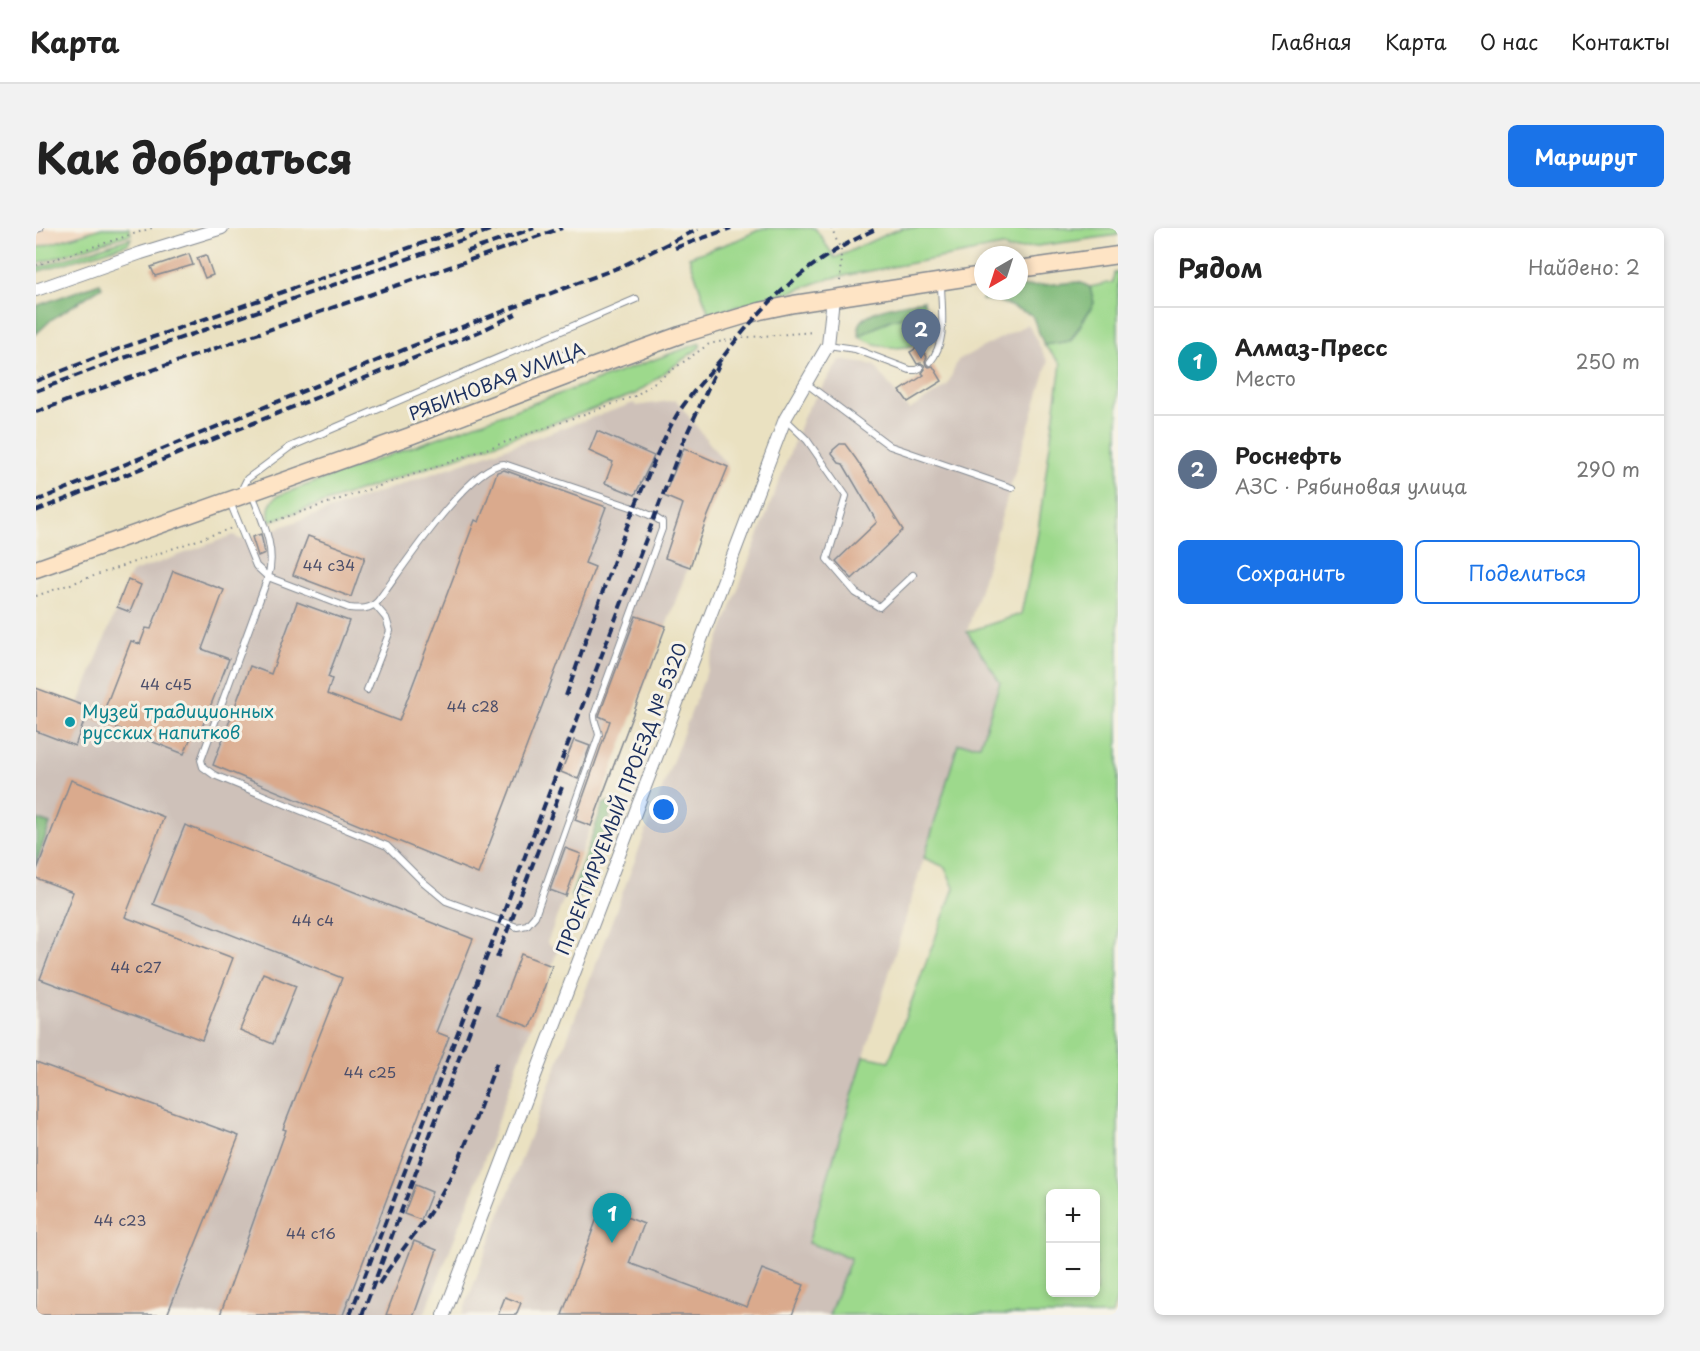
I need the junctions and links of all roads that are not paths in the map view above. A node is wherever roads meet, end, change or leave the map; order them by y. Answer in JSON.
{"nodes":[{"id":1,"x":40,"y":228,"type":"edge"},
{"id":2,"x":222,"y":228,"type":"edge"},
{"id":3,"x":36,"y":229,"type":"edge"},
{"id":4,"x":1118,"y":255,"type":"edge"},
{"id":5,"x":1028,"y":269,"type":"edge"},
{"id":6,"x":974,"y":276,"type":"edge"},
{"id":7,"x":941,"y":280,"type":"junction"},
{"id":8,"x":36,"y":290,"type":"edge"},
{"id":9,"x":833,"y":298,"type":"junction"},
{"id":10,"x":636,"y":299,"type":"dead end"},
{"id":11,"x":828,"y":345,"type":"junction"},
{"id":12,"x":562,"y":355,"type":"dead end"},
{"id":13,"x":930,"y":362,"type":"dead end"},
{"id":14,"x":920,"y":368,"type":"dead end"},
{"id":15,"x":570,"y":375,"type":"junction"},
{"id":16,"x":807,"y":384,"type":"junction"},
{"id":17,"x":785,"y":419,"type":"junction"},
{"id":18,"x":1012,"y":488,"type":"dead end"},
{"id":19,"x":242,"y":497,"type":"junction"},
{"id":20,"x":36,"y":569,"type":"edge"},
{"id":21,"x":913,"y":575,"type":"dead end"},
{"id":22,"x":268,"y":577,"type":"junction"},
{"id":23,"x":375,"y":605,"type":"junction"},
{"id":24,"x":368,"y":690,"type":"dead end"},
{"id":25,"x":444,"y":1315,"type":"edge"}],
"edges":[{"from":1,"to":3,"type":"lane"},
{"from":2,"to":8,"type":"street"},
{"from":4,"to":5,"type":"street"},
{"from":6,"to":7,"type":"street","name":"РЯБИНОВАЯ УЛИЦА"},
{"from":7,"to":9,"type":"street","name":"РЯБИНОВАЯ УЛИЦА"},
{"from":7,"to":13,"type":"lane"},
{"from":9,"to":11,"type":"street","name":"ПРОЕКТИРУЕМЫЙ ПРОЕЗД № 5320"},
{"from":9,"to":15,"type":"street","name":"РЯБИНОВАЯ УЛИЦА"},
{"from":10,"to":19,"type":"lane"},
{"from":11,"to":14,"type":"lane"},
{"from":11,"to":16,"type":"street","name":"ПРОЕКТИРУЕМЫЙ ПРОЕЗД № 5320"},
{"from":12,"to":15,"type":"lane"},
{"from":15,"to":19,"type":"street","name":"РЯБИНОВАЯ УЛИЦА"},
{"from":16,"to":17,"type":"street","name":"ПРОЕКТИРУЕМЫЙ ПРОЕЗД № 5320"},
{"from":16,"to":18,"type":"lane"},
{"from":17,"to":21,"type":"lane"},
{"from":17,"to":25,"type":"street","name":"ПРОЕКТИРУЕМЫЙ ПРОЕЗД № 5320"},
{"from":19,"to":20,"type":"street","name":"РЯБИНОВАЯ УЛИЦА"},
{"from":19,"to":22,"type":"lane"},
{"from":19,"to":22,"type":"lane"},
{"from":22,"to":23,"type":"lane"},
{"from":22,"to":23,"type":"lane"},
{"from":23,"to":24,"type":"lane"}]}
